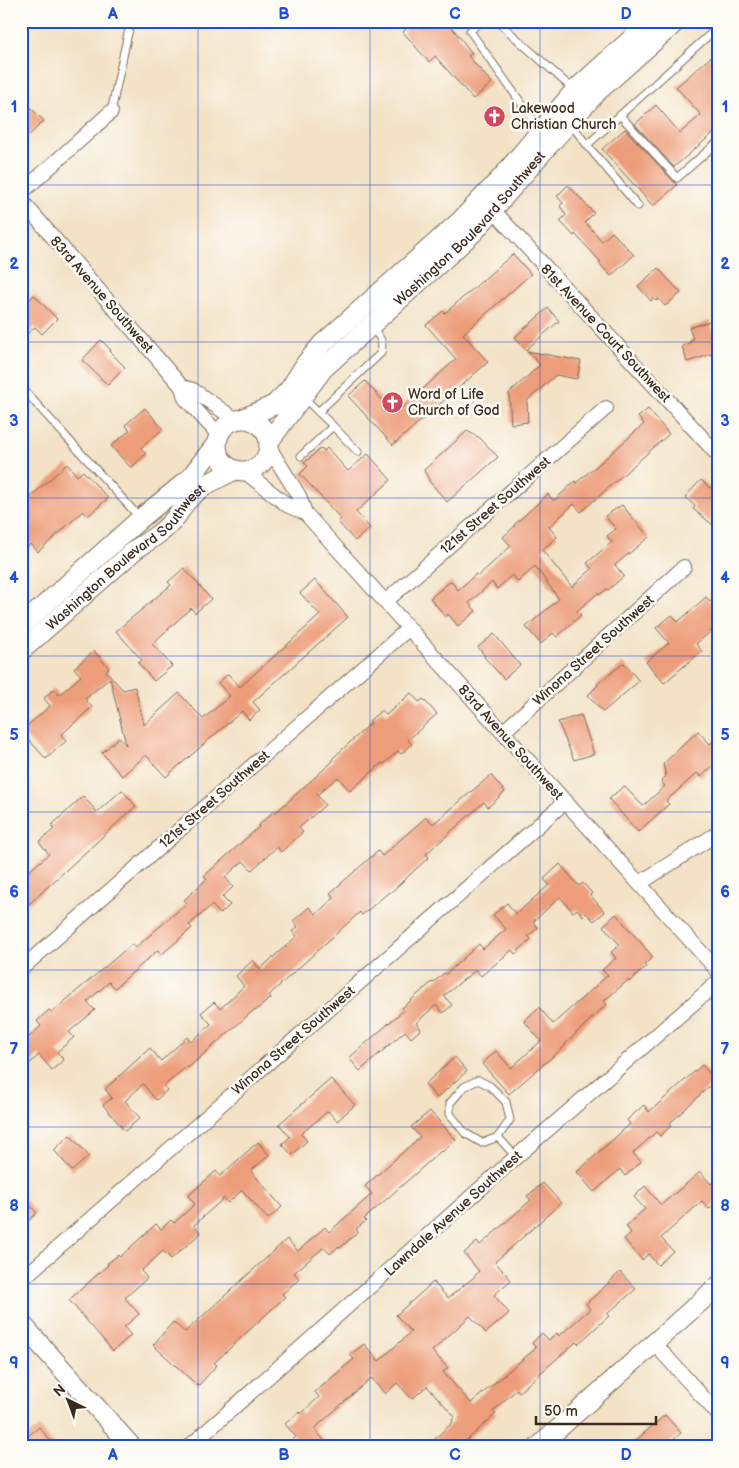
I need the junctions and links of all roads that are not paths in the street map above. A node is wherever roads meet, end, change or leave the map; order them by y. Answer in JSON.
{"nodes":[{"id":1,"x":481,"y":21,"type":"edge"},
{"id":2,"x":497,"y":21,"type":"edge"},
{"id":3,"x":651,"y":21,"type":"edge"},
{"id":4,"x":677,"y":21,"type":"edge"},
{"id":5,"x":130,"y":24,"type":"dead end"},
{"id":6,"x":718,"y":27,"type":"edge"},
{"id":7,"x":575,"y":90,"type":"junction"},
{"id":8,"x":111,"y":112,"type":"joint"},
{"id":9,"x":620,"y":115,"type":"junction"},
{"id":10,"x":569,"y":122,"type":"junction"},
{"id":11,"x":539,"y":131,"type":"junction"},
{"id":12,"x":718,"y":142,"type":"edge"},
{"id":13,"x":587,"y":145,"type":"junction"},
{"id":14,"x":21,"y":193,"type":"edge"},
{"id":15,"x":21,"y":200,"type":"edge"},
{"id":16,"x":638,"y":206,"type":"dead end"},
{"id":17,"x":494,"y":210,"type":"junction"},
{"id":18,"x":370,"y":326,"type":"junction"},
{"id":19,"x":21,"y":387,"type":"edge"},
{"id":20,"x":182,"y":387,"type":"junction"},
{"id":21,"x":302,"y":396,"type":"junction"},
{"id":22,"x":606,"y":408,"type":"dead end"},
{"id":23,"x":318,"y":412,"type":"junction"},
{"id":24,"x":240,"y":419,"type":"junction"},
{"id":25,"x":333,"y":426,"type":"junction"},
{"id":26,"x":218,"y":439,"type":"junction"},
{"id":27,"x":270,"y":444,"type":"junction"},
{"id":28,"x":358,"y":452,"type":"dead end"},
{"id":29,"x":718,"y":455,"type":"edge"},
{"id":30,"x":301,"y":456,"type":"dead end"},
{"id":31,"x":240,"y":471,"type":"junction"},
{"id":32,"x":304,"y":513,"type":"junction"},
{"id":33,"x":140,"y":519,"type":"junction"},
{"id":34,"x":684,"y":567,"type":"dead end"},
{"id":35,"x":384,"y":602,"type":"junction"},
{"id":36,"x":21,"y":626,"type":"edge"},
{"id":37,"x":408,"y":628,"type":"junction"},
{"id":38,"x":21,"y":651,"type":"edge"},
{"id":39,"x":503,"y":732,"type":"junction"},
{"id":40,"x":566,"y":801,"type":"junction"},
{"id":41,"x":718,"y":833,"type":"edge"},
{"id":42,"x":640,"y":883,"type":"junction"},
{"id":43,"x":21,"y":969,"type":"edge"},
{"id":44,"x":718,"y":971,"type":"edge"},
{"id":45,"x":718,"y":982,"type":"edge"},
{"id":46,"x":498,"y":1137,"type":"junction"},
{"id":47,"x":516,"y":1157,"type":"junction"},
{"id":48,"x":21,"y":1280,"type":"edge"},
{"id":49,"x":718,"y":1286,"type":"edge"},
{"id":50,"x":21,"y":1322,"type":"edge"},
{"id":51,"x":654,"y":1343,"type":"junction"},
{"id":52,"x":718,"y":1414,"type":"edge"},
{"id":53,"x":132,"y":1447,"type":"edge"},
{"id":54,"x":189,"y":1447,"type":"edge"},
{"id":55,"x":538,"y":1447,"type":"edge"}],
"edges":[{"from":1,"to":11,"type":"lane"},
{"from":2,"to":7,"type":"lane"},
{"from":3,"to":7,"type":"main road","name":"Washington Boulevard Southwest"},
{"from":4,"to":10,"type":"main road","name":"Washington Boulevard Southwest"},
{"from":5,"to":8,"type":"lane"},
{"from":6,"to":9,"type":"lane"},
{"from":7,"to":11,"type":"main road","name":"Washington Boulevard Southwest"},
{"from":8,"to":14,"type":"street"},
{"from":9,"to":12,"type":"lane"},
{"from":9,"to":13,"type":"lane"},
{"from":10,"to":13,"type":"lane"},
{"from":10,"to":17,"type":"main road","name":"Washington Boulevard Southwest"},
{"from":11,"to":24,"type":"main road","name":"Washington Boulevard Southwest"},
{"from":13,"to":16,"type":"lane"},
{"from":15,"to":20,"type":"street","name":"83rd Avenue Southwest"},
{"from":17,"to":18,"type":"main road","name":"Washington Boulevard Southwest"},
{"from":17,"to":29,"type":"street","name":"81st Avenue Court Southwest"},
{"from":18,"to":21,"type":"main road","name":"Washington Boulevard Southwest"},
{"from":18,"to":23,"type":"lane"},
{"from":19,"to":33,"type":"lane"},
{"from":20,"to":24,"type":"street","name":"83rd Avenue Southwest"},
{"from":20,"to":26,"type":"street","name":"83rd Avenue Southwest"},
{"from":21,"to":23,"type":"lane"},
{"from":21,"to":27,"type":"main road","name":"Washington Boulevard Southwest"},
{"from":22,"to":35,"type":"street","name":"121st Street Southwest"},
{"from":23,"to":25,"type":"lane"},
{"from":24,"to":26,"type":"main road"},
{"from":24,"to":27,"type":"main road"},
{"from":25,"to":28,"type":"lane"},
{"from":25,"to":30,"type":"lane"},
{"from":26,"to":31,"type":"main road"},
{"from":26,"to":33,"type":"main road","name":"Washington Boulevard Southwest"},
{"from":27,"to":31,"type":"main road"},
{"from":27,"to":32,"type":"street","name":"83rd Avenue Southwest"},
{"from":31,"to":32,"type":"street","name":"83rd Avenue Southwest"},
{"from":31,"to":38,"type":"main road","name":"Washington Boulevard Southwest"},
{"from":32,"to":35,"type":"street","name":"83rd Avenue Southwest"},
{"from":33,"to":36,"type":"main road","name":"Washington Boulevard Southwest"},
{"from":34,"to":39,"type":"street","name":"Winona Street Southwest"},
{"from":35,"to":37,"type":"street","name":"83rd Avenue Southwest"},
{"from":37,"to":39,"type":"street","name":"83rd Avenue Southwest"},
{"from":37,"to":43,"type":"street","name":"121st Street Southwest"},
{"from":39,"to":40,"type":"street","name":"83rd Avenue Southwest"},
{"from":40,"to":42,"type":"street","name":"83rd Avenue Southwest"},
{"from":40,"to":48,"type":"street","name":"Winona Street Southwest"},
{"from":41,"to":42,"type":"street"},
{"from":42,"to":44,"type":"street","name":"83rd Avenue Southwest"},
{"from":45,"to":47,"type":"street","name":"Lawndale Avenue Southwest"},
{"from":46,"to":46,"type":"lane"},
{"from":46,"to":47,"type":"lane"},
{"from":47,"to":54,"type":"street","name":"Lawndale Avenue Southwest"},
{"from":49,"to":51,"type":"main road"},
{"from":50,"to":53,"type":"main road"},
{"from":51,"to":52,"type":"street"},
{"from":51,"to":55,"type":"main road"}]}
